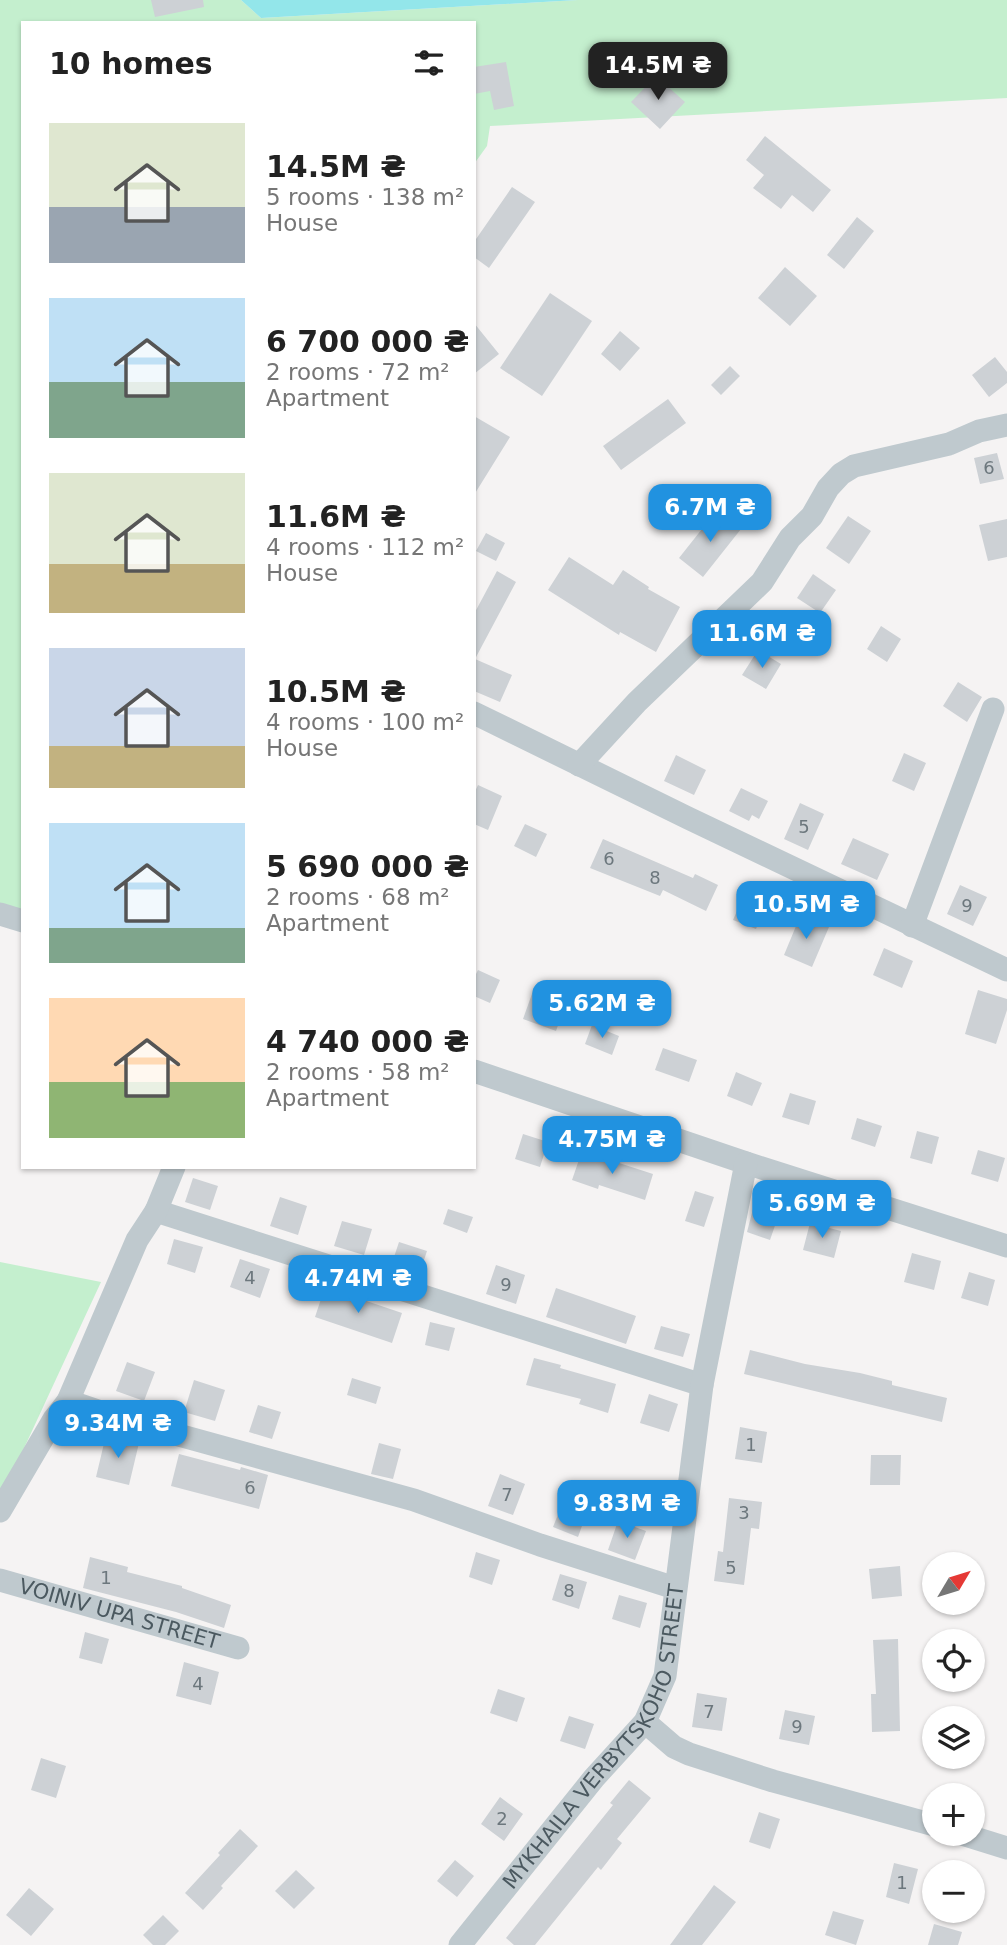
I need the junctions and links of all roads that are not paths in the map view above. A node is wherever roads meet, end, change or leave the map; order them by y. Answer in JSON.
{"nodes":[{"id":1,"x":1007,"y":425,"type":"edge"},
{"id":2,"x":993,"y":709,"type":"dead end"},
{"id":3,"x":476,"y":714,"type":"edge"},
{"id":4,"x":579,"y":765,"type":"junction"},
{"id":5,"x":0,"y":914,"type":"edge"},
{"id":6,"x":21,"y":920,"type":"edge"},
{"id":7,"x":912,"y":926,"type":"junction"},
{"id":8,"x":1007,"y":970,"type":"edge"},
{"id":9,"x":476,"y":1071,"type":"edge"},
{"id":10,"x":746,"y":1163,"type":"junction"},
{"id":11,"x":173,"y":1169,"type":"edge"},
{"id":12,"x":156,"y":1211,"type":"junction"},
{"id":13,"x":1007,"y":1246,"type":"edge"},
{"id":14,"x":702,"y":1385,"type":"junction"},
{"id":15,"x":68,"y":1401,"type":"junction"},
{"id":16,"x":0,"y":1511,"type":"edge"},
{"id":17,"x":0,"y":1580,"type":"edge"},
{"id":18,"x":675,"y":1588,"type":"junction"},
{"id":19,"x":239,"y":1648,"type":"dead end"},
{"id":20,"x":645,"y":1722,"type":"junction"},
{"id":21,"x":922,"y":1822,"type":"edge"},
{"id":22,"x":985,"y":1841,"type":"edge"},
{"id":23,"x":1007,"y":1848,"type":"edge"},
{"id":24,"x":460,"y":1945,"type":"edge"}],
"edges":[{"from":1,"to":4,"type":"street"},
{"from":2,"to":7,"type":"street"},
{"from":3,"to":4,"type":"street"},
{"from":4,"to":7,"type":"street"},
{"from":5,"to":6,"type":"street"},
{"from":7,"to":8,"type":"street"},
{"from":9,"to":10,"type":"street"},
{"from":10,"to":13,"type":"street"},
{"from":10,"to":14,"type":"street","name":"MYKHAILA VERBYTSKOHO STREET"},
{"from":11,"to":12,"type":"street"},
{"from":12,"to":14,"type":"street"},
{"from":12,"to":15,"type":"street"},
{"from":14,"to":18,"type":"street","name":"MYKHAILA VERBYTSKOHO STREET"},
{"from":15,"to":16,"type":"street"},
{"from":15,"to":18,"type":"street"},
{"from":17,"to":19,"type":"street","name":"VOINIV UPA STREET"},
{"from":18,"to":20,"type":"street","name":"MYKHAILA VERBYTSKOHO STREET"},
{"from":20,"to":21,"type":"street"},
{"from":20,"to":24,"type":"street","name":"MYKHAILA VERBYTSKOHO STREET"},
{"from":22,"to":23,"type":"street"}]}
